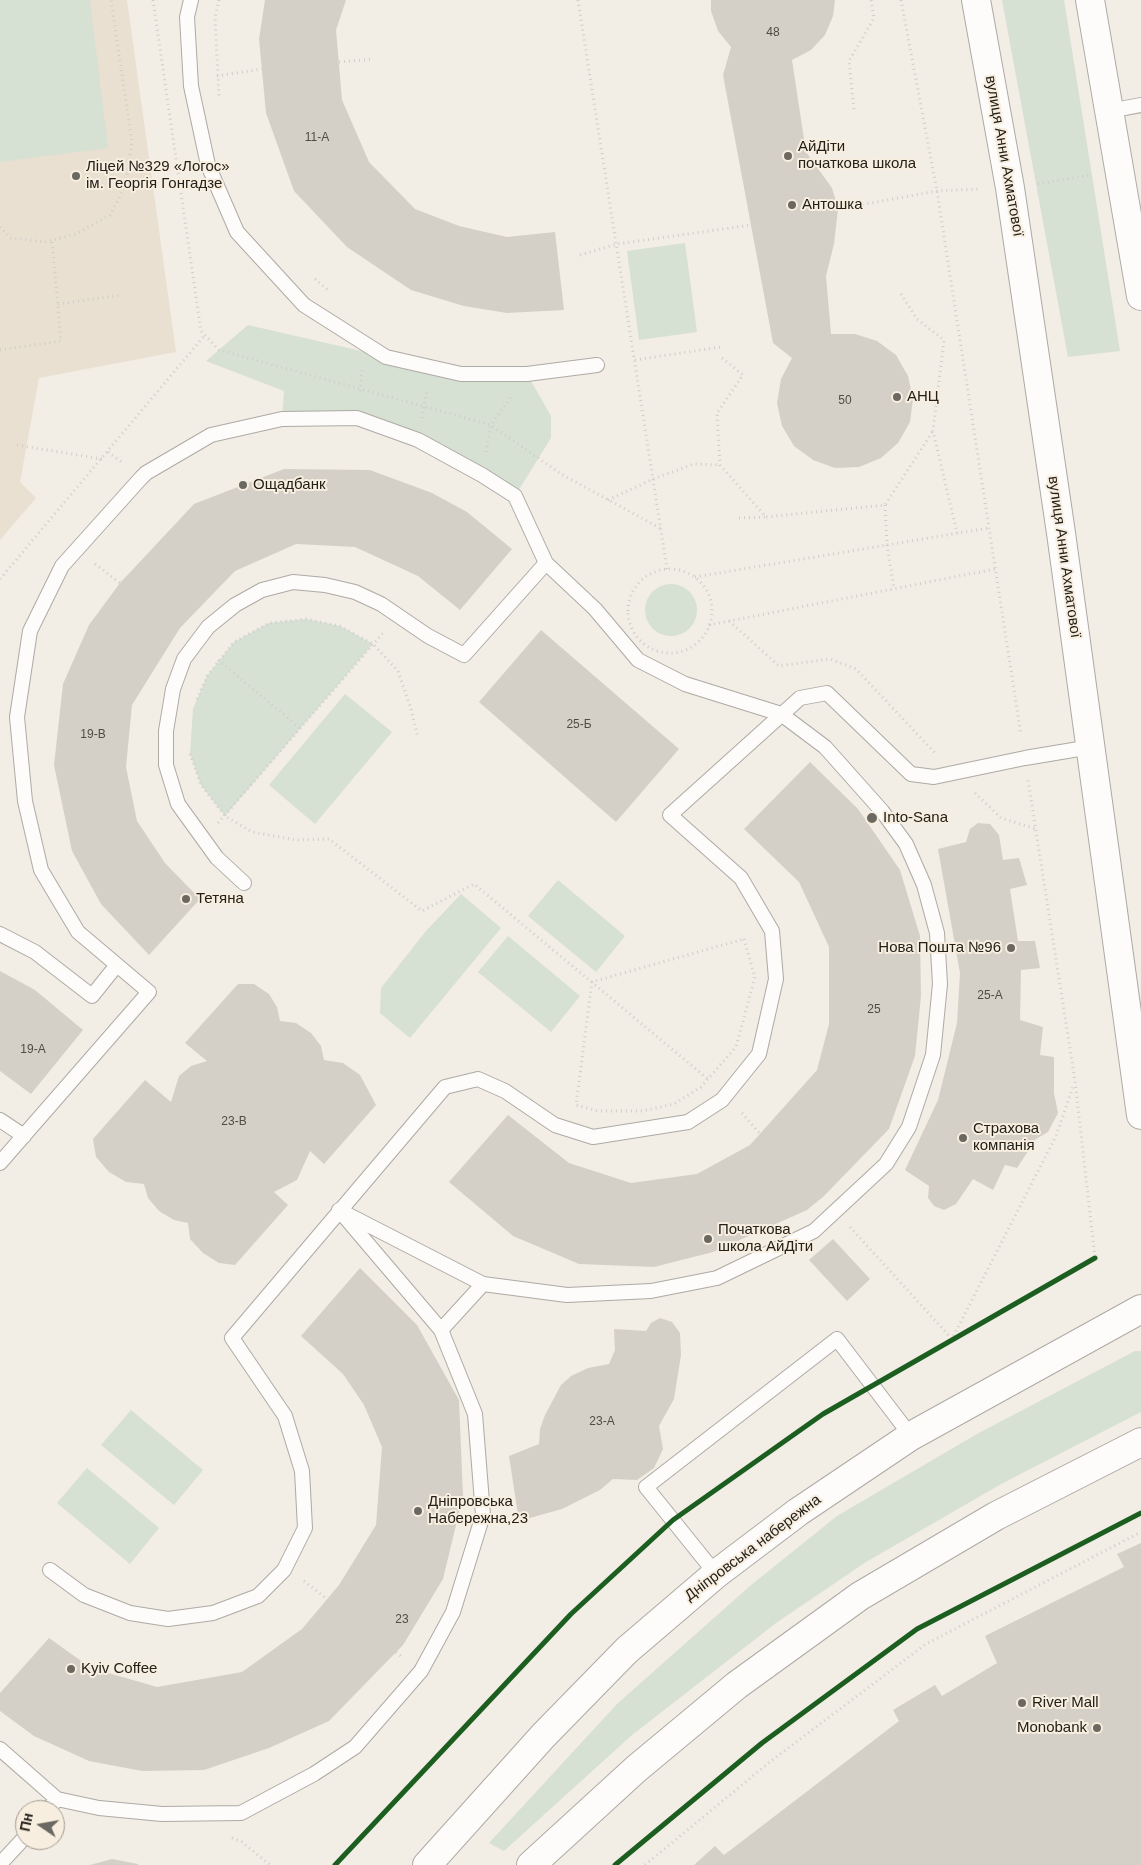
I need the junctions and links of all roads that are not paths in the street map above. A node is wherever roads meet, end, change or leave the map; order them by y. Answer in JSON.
{"nodes":[{"id":1,"x":191,"y":0,"type":"edge"},
{"id":2,"x":976,"y":0,"type":"edge"},
{"id":3,"x":1090,"y":0,"type":"edge"},
{"id":4,"x":1141,"y":105,"type":"edge"},
{"id":5,"x":1109,"y":111,"type":"junction"},
{"id":6,"x":1141,"y":296,"type":"edge"},
{"id":7,"x":597,"y":365,"type":"dead end"},
{"id":8,"x":546,"y":563,"type":"junction"},
{"id":9,"x":781,"y":714,"type":"junction"},
{"id":10,"x":1091,"y":748,"type":"junction"},
{"id":11,"x":244,"y":883,"type":"dead end"},
{"id":12,"x":0,"y":934,"type":"edge"},
{"id":13,"x":116,"y":966,"type":"junction"},
{"id":14,"x":1141,"y":1115,"type":"edge"},
{"id":15,"x":0,"y":1120,"type":"edge"},
{"id":16,"x":24,"y":1136,"type":"junction"},
{"id":17,"x":0,"y":1164,"type":"edge"},
{"id":18,"x":339,"y":1210,"type":"junction"},
{"id":19,"x":483,"y":1284,"type":"junction"},
{"id":20,"x":1141,"y":1309,"type":"edge"},
{"id":21,"x":441,"y":1330,"type":"junction"},
{"id":22,"x":911,"y":1436,"type":"junction"},
{"id":23,"x":1141,"y":1442,"type":"edge"},
{"id":24,"x":50,"y":1570,"type":"dead end"},
{"id":25,"x":716,"y":1574,"type":"junction"},
{"id":26,"x":0,"y":1749,"type":"edge"},
{"id":27,"x":49,"y":1800,"type":"edge"},
{"id":28,"x":65,"y":1805,"type":"edge"},
{"id":29,"x":15,"y":1847,"type":"edge"},
{"id":30,"x":0,"y":1864,"type":"edge"},
{"id":31,"x":426,"y":1865,"type":"edge"},
{"id":32,"x":531,"y":1865,"type":"edge"}],
"edges":[{"from":1,"to":7,"type":"lane"},
{"from":2,"to":10,"type":"main road","name":"вулиця Анни Ахматової"},
{"from":3,"to":5,"type":"main road"},
{"from":4,"to":5,"type":"lane"},
{"from":5,"to":6,"type":"main road"},
{"from":8,"to":9,"type":"lane"},
{"from":8,"to":11,"type":"lane"},
{"from":8,"to":13,"type":"lane"},
{"from":9,"to":10,"type":"lane"},
{"from":9,"to":18,"type":"lane"},
{"from":9,"to":19,"type":"lane"},
{"from":10,"to":14,"type":"main road","name":"вулиця Анни Ахматової"},
{"from":12,"to":13,"type":"lane"},
{"from":13,"to":16,"type":"lane"},
{"from":15,"to":16,"type":"lane"},
{"from":16,"to":17,"type":"lane"},
{"from":18,"to":19,"type":"lane"},
{"from":18,"to":21,"type":"lane"},
{"from":18,"to":24,"type":"lane"},
{"from":19,"to":21,"type":"lane"},
{"from":20,"to":22,"type":"main road","name":"Дніпровська набережна"},
{"from":21,"to":28,"type":"lane"},
{"from":22,"to":25,"type":"main road","name":"Дніпровська набережна"},
{"from":22,"to":25,"type":"lane"},
{"from":23,"to":32,"type":"main road"},
{"from":25,"to":31,"type":"main road","name":"Дніпровська набережна"},
{"from":26,"to":27,"type":"lane"},
{"from":29,"to":30,"type":"lane"}]}
